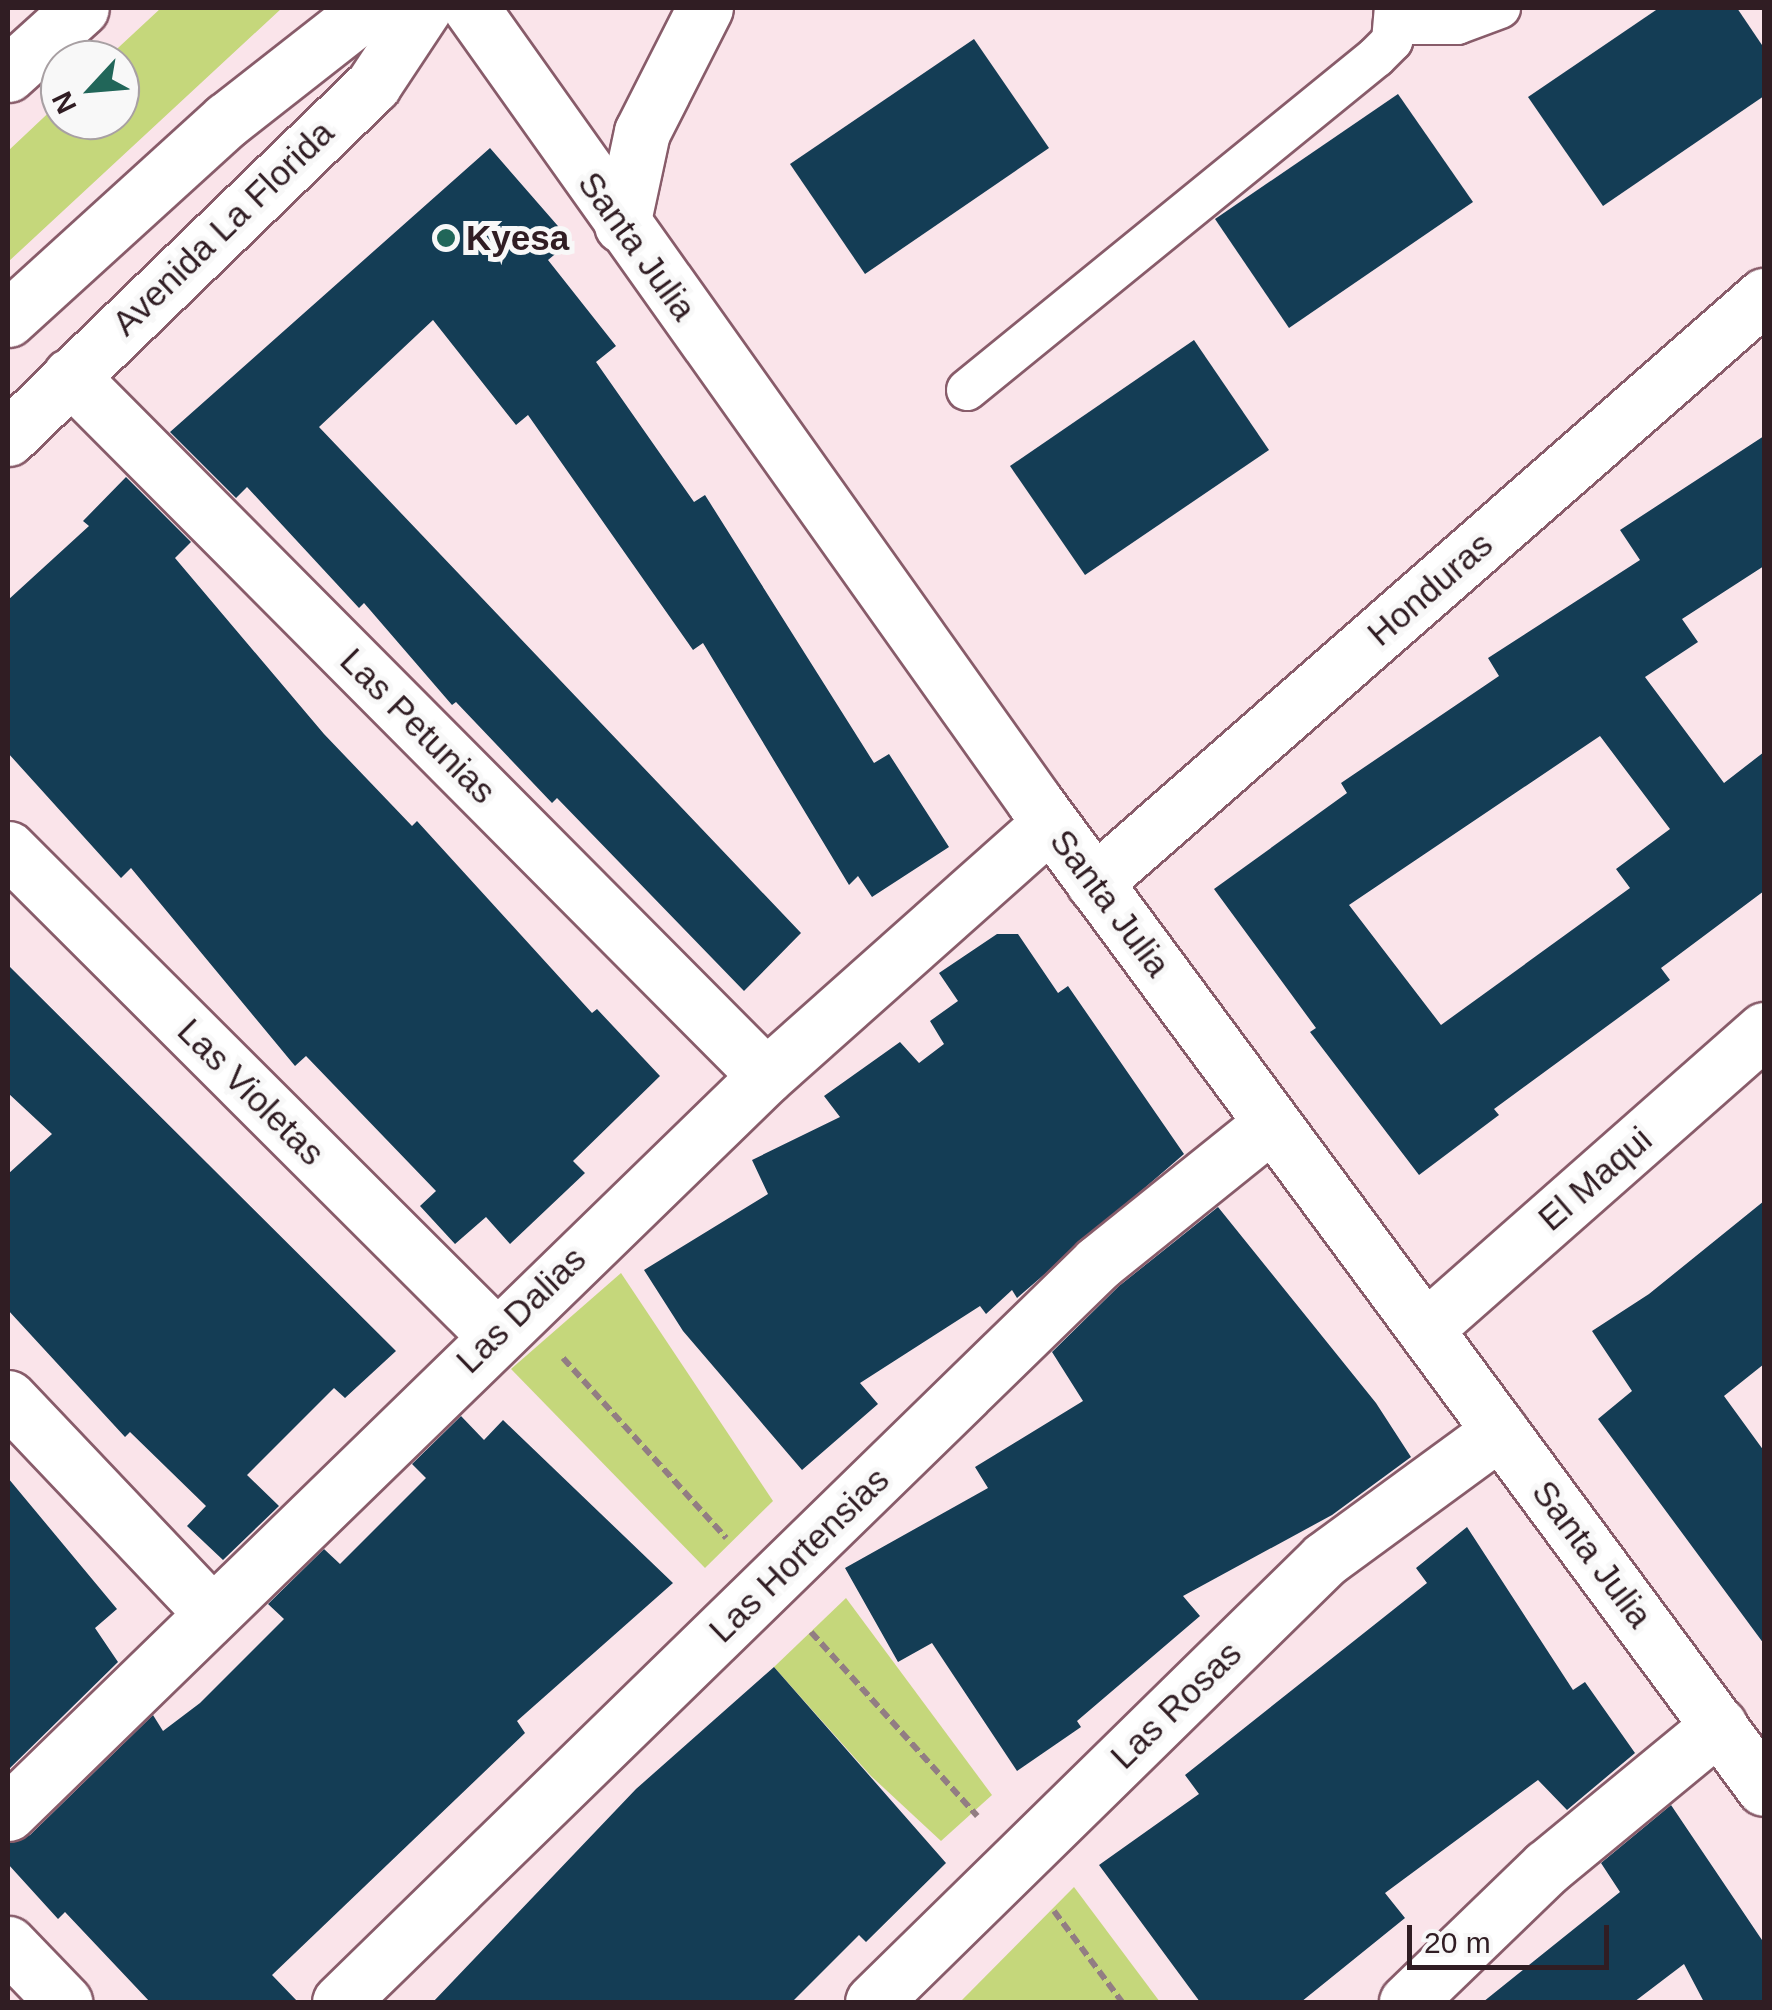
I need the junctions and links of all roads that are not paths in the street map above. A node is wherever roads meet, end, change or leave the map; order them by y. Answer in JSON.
{"nodes":[{"id":1,"x":80,"y":8,"type":"edge"},
{"id":2,"x":370,"y":8,"type":"edge"},
{"id":3,"x":424,"y":8,"type":"edge"},
{"id":4,"x":471,"y":8,"type":"edge"},
{"id":5,"x":705,"y":8,"type":"edge"},
{"id":6,"x":1500,"y":8,"type":"edge"},
{"id":7,"x":1396,"y":16,"type":"edge"},
{"id":8,"x":8,"y":74,"type":"edge"},
{"id":9,"x":622,"y":225,"type":"junction"},
{"id":10,"x":1764,"y":296,"type":"edge"},
{"id":11,"x":8,"y":319,"type":"edge"},
{"id":12,"x":70,"y":376,"type":"junction"},
{"id":13,"x":967,"y":390,"type":"dead end"},
{"id":14,"x":8,"y":438,"type":"edge"},
{"id":15,"x":1050,"y":824,"type":"junction"},
{"id":16,"x":8,"y":849,"type":"edge"},
{"id":17,"x":1094,"y":883,"type":"junction"},
{"id":18,"x":1764,"y":1030,"type":"edge"},
{"id":19,"x":766,"y":1076,"type":"junction"},
{"id":20,"x":1272,"y":1123,"type":"junction"},
{"id":21,"x":508,"y":1323,"type":"junction"},
{"id":22,"x":1425,"y":1329,"type":"junction"},
{"id":23,"x":8,"y":1398,"type":"edge"},
{"id":24,"x":1500,"y":1431,"type":"junction"},
{"id":25,"x":209,"y":1610,"type":"junction"},
{"id":26,"x":1718,"y":1725,"type":"junction"},
{"id":27,"x":1764,"y":1788,"type":"edge"},
{"id":28,"x":8,"y":1813,"type":"edge"},
{"id":29,"x":8,"y":1944,"type":"edge"},
{"id":30,"x":64,"y":2002,"type":"edge"},
{"id":31,"x":340,"y":2002,"type":"edge"},
{"id":32,"x":873,"y":2002,"type":"edge"},
{"id":33,"x":1406,"y":2002,"type":"edge"}],
"edges":[{"from":1,"to":8,"type":"street"},
{"from":2,"to":11,"type":"street","name":"Avenida La Florida"},
{"from":3,"to":12,"type":"street","name":"Avenida La Florida"},
{"from":4,"to":9,"type":"street","name":"Santa Julia"},
{"from":5,"to":9,"type":"street"},
{"from":6,"to":7,"type":"lane"},
{"from":7,"to":13,"type":"lane"},
{"from":9,"to":15,"type":"street","name":"Santa Julia"},
{"from":10,"to":17,"type":"street","name":"Honduras"},
{"from":12,"to":14,"type":"street","name":"Avenida La Florida"},
{"from":12,"to":19,"type":"street","name":"Las Petunias"},
{"from":15,"to":17,"type":"street","name":"Santa Julia"},
{"from":15,"to":19,"type":"street","name":"Las Dalias"},
{"from":16,"to":21,"type":"street","name":"Las Violetas"},
{"from":17,"to":20,"type":"street","name":"Santa Julia"},
{"from":18,"to":22,"type":"street","name":"El Maqui"},
{"from":19,"to":21,"type":"street","name":"Las Dalias"},
{"from":20,"to":22,"type":"street","name":"Santa Julia"},
{"from":20,"to":31,"type":"street","name":"Las Hortensias"},
{"from":21,"to":25,"type":"street","name":"Las Dalias"},
{"from":22,"to":24,"type":"street","name":"Santa Julia"},
{"from":23,"to":25,"type":"street"},
{"from":24,"to":26,"type":"street","name":"Santa Julia"},
{"from":24,"to":32,"type":"street","name":"Las Rosas"},
{"from":25,"to":28,"type":"street","name":"Las Dalias"},
{"from":26,"to":27,"type":"street","name":"Santa Julia"},
{"from":26,"to":33,"type":"street"},
{"from":29,"to":30,"type":"street"}]}
